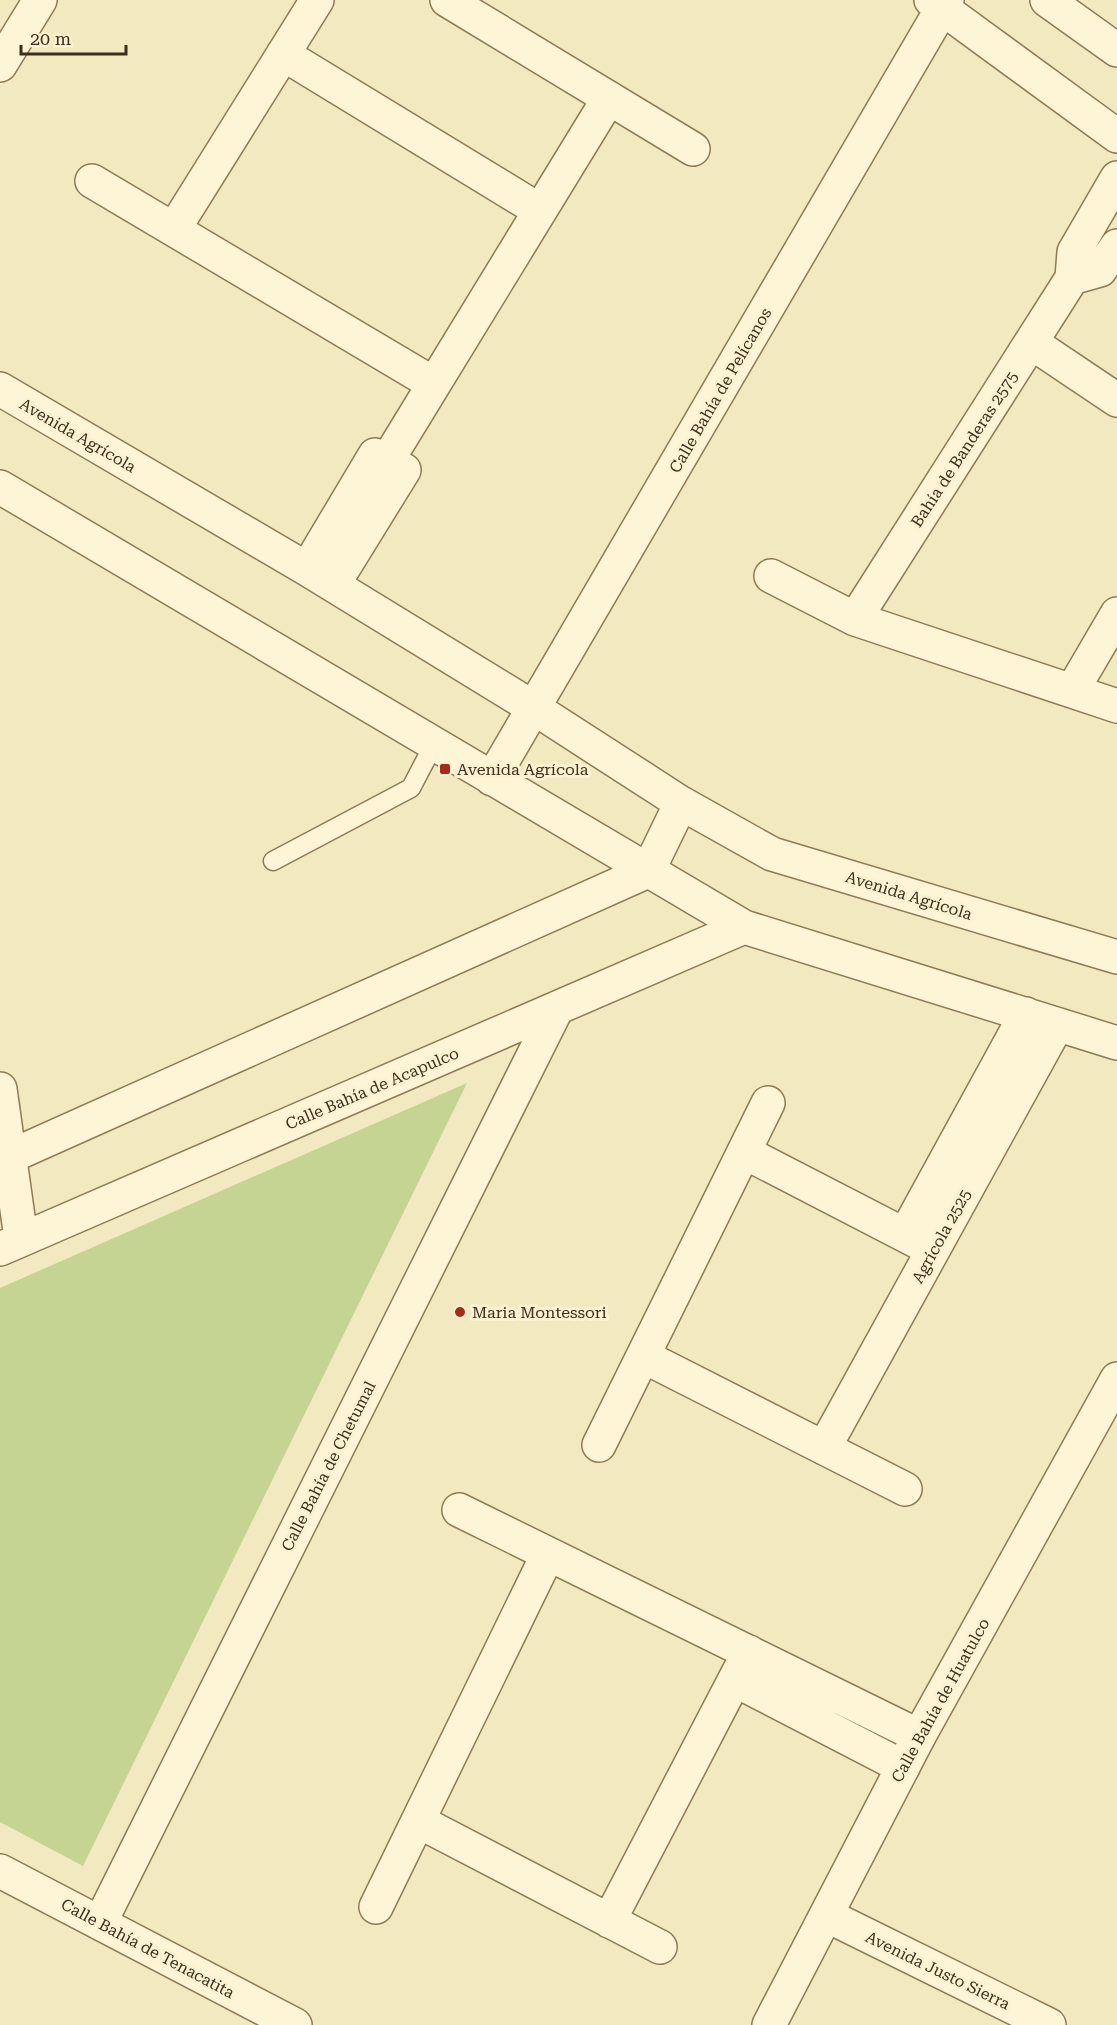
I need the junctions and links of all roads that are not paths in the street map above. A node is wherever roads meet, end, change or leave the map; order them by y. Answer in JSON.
{"nodes":[{"id":1,"x":40,"y":0,"type":"edge"},
{"id":2,"x":317,"y":0,"type":"edge"},
{"id":3,"x":447,"y":0,"type":"edge"},
{"id":4,"x":1047,"y":0,"type":"edge"},
{"id":5,"x":940,"y":3,"type":"edge"},
{"id":6,"x":1117,"y":50,"type":"edge"},
{"id":7,"x":284,"y":54,"type":"junction"},
{"id":8,"x":0,"y":64,"type":"edge"},
{"id":9,"x":609,"y":98,"type":"junction"},
{"id":10,"x":1117,"y":136,"type":"edge"},
{"id":11,"x":693,"y":149,"type":"dead end"},
{"id":12,"x":1117,"y":178,"type":"edge"},
{"id":13,"x":92,"y":181,"type":"dead end"},
{"id":14,"x":539,"y":210,"type":"junction"},
{"id":15,"x":174,"y":229,"type":"junction"},
{"id":16,"x":1117,"y":246,"type":"edge"},
{"id":17,"x":1072,"y":279,"type":"junction"},
{"id":18,"x":1032,"y":343,"type":"junction"},
{"id":19,"x":434,"y":384,"type":"junction"},
{"id":20,"x":0,"y":389,"type":"edge"},
{"id":21,"x":1117,"y":400,"type":"edge"},
{"id":22,"x":0,"y":487,"type":"edge"},
{"id":23,"x":771,"y":576,"type":"dead end"},
{"id":24,"x":320,"y":577,"type":"junction"},
{"id":25,"x":1117,"y":614,"type":"edge"},
{"id":26,"x":855,"y":619,"type":"junction"},
{"id":27,"x":1072,"y":691,"type":"junction"},
{"id":28,"x":1117,"y":706,"type":"edge"},
{"id":29,"x":534,"y":708,"type":"junction"},
{"id":30,"x":434,"y":744,"type":"junction"},
{"id":31,"x":492,"y":779,"type":"junction"},
{"id":32,"x":681,"y":803,"type":"junction"},
{"id":33,"x":273,"y":861,"type":"dead end"},
{"id":34,"x":648,"y":872,"type":"junction"},
{"id":35,"x":744,"y":927,"type":"junction"},
{"id":36,"x":1117,"y":957,"type":"edge"},
{"id":37,"x":556,"y":1008,"type":"junction"},
{"id":38,"x":1026,"y":1014,"type":"junction"},
{"id":39,"x":1057,"y":1024,"type":"junction"},
{"id":40,"x":1117,"y":1043,"type":"edge"},
{"id":41,"x":0,"y":1089,"type":"edge"},
{"id":42,"x":768,"y":1103,"type":"dead end"},
{"id":43,"x":744,"y":1152,"type":"junction"},
{"id":44,"x":5,"y":1159,"type":"edge"},
{"id":45,"x":919,"y":1243,"type":"junction"},
{"id":46,"x":10,"y":1244,"type":"edge"},
{"id":47,"x":643,"y":1356,"type":"junction"},
{"id":48,"x":1117,"y":1379,"type":"edge"},
{"id":49,"x":599,"y":1445,"type":"dead end"},
{"id":50,"x":824,"y":1448,"type":"junction"},
{"id":51,"x":905,"y":1489,"type":"dead end"},
{"id":52,"x":459,"y":1510,"type":"dead end"},
{"id":53,"x":548,"y":1554,"type":"junction"},
{"id":54,"x":742,"y":1666,"type":"junction"},
{"id":55,"x":919,"y":1736,"type":"junction"},
{"id":56,"x":903,"y":1767,"type":"junction"},
{"id":57,"x":418,"y":1821,"type":"junction"},
{"id":58,"x":0,"y":1871,"type":"edge"},
{"id":59,"x":376,"y":1907,"type":"dead end"},
{"id":60,"x":826,"y":1914,"type":"junction"},
{"id":61,"x":609,"y":1921,"type":"junction"},
{"id":62,"x":100,"y":1923,"type":"junction"},
{"id":63,"x":660,"y":1947,"type":"dead end"},
{"id":64,"x":263,"y":2017,"type":"edge"},
{"id":65,"x":295,"y":2025,"type":"edge"},
{"id":66,"x":769,"y":2025,"type":"edge"},
{"id":67,"x":1049,"y":2025,"type":"edge"}],
"edges":[{"from":1,"to":8,"type":"street"},
{"from":2,"to":7,"type":"street"},
{"from":3,"to":9,"type":"street"},
{"from":4,"to":6,"type":"street"},
{"from":5,"to":10,"type":"street"},
{"from":5,"to":29,"type":"street","name":"Calle Bahía de Pelícanos"},
{"from":7,"to":14,"type":"street"},
{"from":7,"to":15,"type":"street"},
{"from":9,"to":11,"type":"street"},
{"from":9,"to":14,"type":"street"},
{"from":12,"to":17,"type":"street","name":"Bahía de Banderas 2575"},
{"from":13,"to":15,"type":"street"},
{"from":14,"to":19,"type":"street"},
{"from":15,"to":19,"type":"street"},
{"from":16,"to":17,"type":"street"},
{"from":17,"to":18,"type":"street","name":"Bahía de Banderas 2575"},
{"from":18,"to":21,"type":"street"},
{"from":18,"to":26,"type":"street","name":"Bahía de Banderas 2575"},
{"from":19,"to":24,"type":"street"},
{"from":20,"to":24,"type":"street","name":"Avenida Agrícola"},
{"from":22,"to":30,"type":"street"},
{"from":23,"to":26,"type":"street"},
{"from":24,"to":29,"type":"street","name":"Avenida Agrícola"},
{"from":25,"to":27,"type":"street"},
{"from":26,"to":27,"type":"street"},
{"from":27,"to":28,"type":"street"},
{"from":29,"to":31,"type":"street","name":"Calle Bahía de Pelícanos"},
{"from":29,"to":32,"type":"street","name":"Avenida Agrícola"},
{"from":30,"to":31,"type":"street"},
{"from":30,"to":33,"type":"lane"},
{"from":31,"to":34,"type":"street"},
{"from":32,"to":34,"type":"street"},
{"from":32,"to":36,"type":"street","name":"Avenida Agrícola"},
{"from":34,"to":35,"type":"street"},
{"from":34,"to":44,"type":"street"},
{"from":35,"to":37,"type":"street","name":"Calle Bahía de Acapulco"},
{"from":35,"to":38,"type":"street"},
{"from":37,"to":46,"type":"street","name":"Calle Bahía de Acapulco"},
{"from":37,"to":62,"type":"street","name":"Calle Bahía de Chetumal"},
{"from":38,"to":39,"type":"street"},
{"from":38,"to":45,"type":"street"},
{"from":39,"to":40,"type":"street"},
{"from":39,"to":45,"type":"street","name":"Agrícola 2525"},
{"from":41,"to":44,"type":"street"},
{"from":42,"to":43,"type":"street"},
{"from":43,"to":45,"type":"street"},
{"from":43,"to":47,"type":"street"},
{"from":44,"to":46,"type":"street"},
{"from":45,"to":50,"type":"street","name":"Agrícola 2525"},
{"from":47,"to":49,"type":"street"},
{"from":47,"to":50,"type":"street"},
{"from":48,"to":55,"type":"street","name":"Calle Bahía de Huatulco"},
{"from":50,"to":51,"type":"street"},
{"from":52,"to":53,"type":"street"},
{"from":53,"to":54,"type":"street"},
{"from":53,"to":57,"type":"street"},
{"from":54,"to":55,"type":"street"},
{"from":54,"to":56,"type":"street"},
{"from":54,"to":61,"type":"street"},
{"from":55,"to":56,"type":"street","name":"Calle Bahía de Huatulco"},
{"from":56,"to":60,"type":"street","name":"Calle Bahía de Huatulco"},
{"from":57,"to":59,"type":"street"},
{"from":57,"to":61,"type":"street"},
{"from":58,"to":62,"type":"street","name":"Calle Bahía de Tenacatita"},
{"from":60,"to":66,"type":"street","name":"Calle Bahía de Huatulco"},
{"from":60,"to":67,"type":"street","name":"Avenida Justo Sierra"},
{"from":61,"to":63,"type":"street"},
{"from":62,"to":64,"type":"street","name":"Calle Bahía de Tenacatita"},
{"from":64,"to":65,"type":"street","name":"Calle Bahía de Tenacatita"}]}
